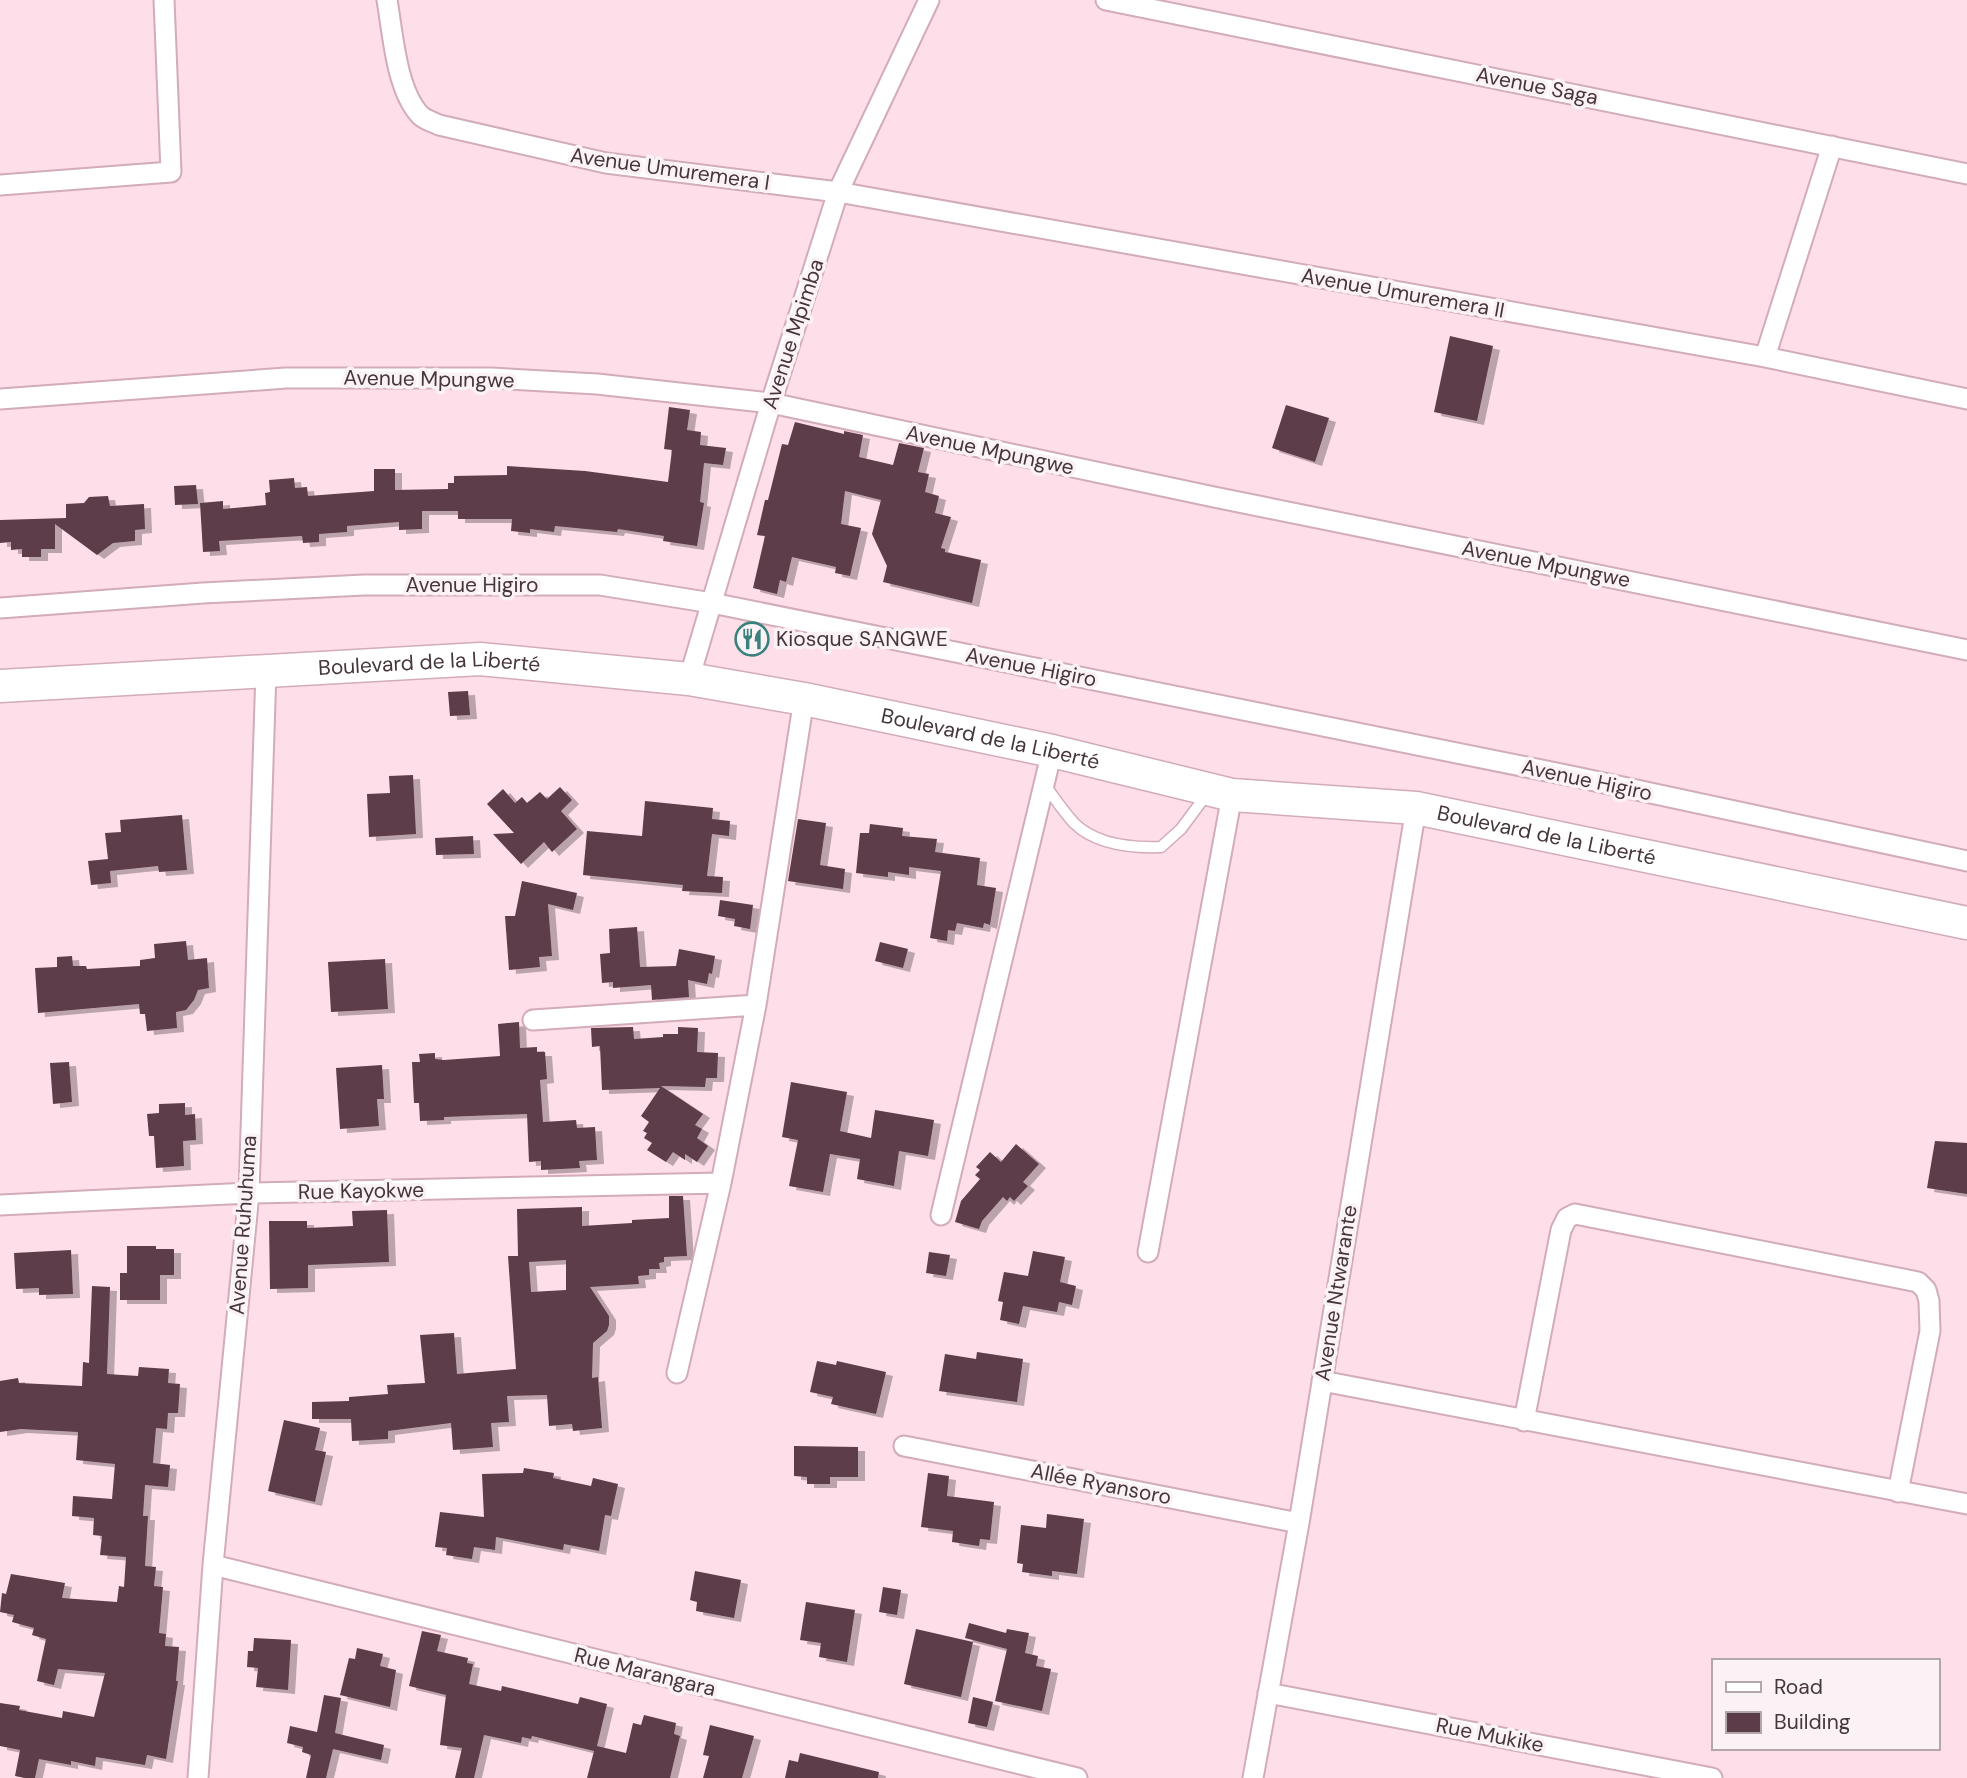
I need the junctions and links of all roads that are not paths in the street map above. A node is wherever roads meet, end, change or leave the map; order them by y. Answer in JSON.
{"nodes":[{"id":1,"x":164,"y":0,"type":"edge"},
{"id":2,"x":387,"y":0,"type":"edge"},
{"id":3,"x":929,"y":0,"type":"edge"},
{"id":4,"x":1106,"y":0,"type":"edge"},
{"id":5,"x":1832,"y":146,"type":"junction"},
{"id":6,"x":1967,"y":174,"type":"edge"},
{"id":7,"x":0,"y":185,"type":"edge"},
{"id":8,"x":838,"y":192,"type":"junction"},
{"id":9,"x":1765,"y":357,"type":"junction"},
{"id":10,"x":0,"y":399,"type":"edge"},
{"id":11,"x":1967,"y":399,"type":"edge"},
{"id":12,"x":771,"y":403,"type":"junction"},
{"id":13,"x":712,"y":603,"type":"junction"},
{"id":14,"x":0,"y":608,"type":"edge"},
{"id":15,"x":1967,"y":650,"type":"edge"},
{"id":16,"x":265,"y":671,"type":"junction"},
{"id":17,"x":689,"y":679,"type":"junction"},
{"id":18,"x":0,"y":686,"type":"edge"},
{"id":19,"x":804,"y":699,"type":"junction"},
{"id":20,"x":1052,"y":751,"type":"junction"},
{"id":21,"x":1044,"y":783,"type":"junction"},
{"id":22,"x":1221,"y":793,"type":"junction"},
{"id":23,"x":1416,"y":808,"type":"junction"},
{"id":24,"x":1967,"y":861,"type":"edge"},
{"id":25,"x":1967,"y":923,"type":"edge"},
{"id":26,"x":756,"y":1005,"type":"junction"},
{"id":27,"x":533,"y":1020,"type":"dead end"},
{"id":28,"x":722,"y":1183,"type":"junction"},
{"id":29,"x":249,"y":1193,"type":"junction"},
{"id":30,"x":0,"y":1205,"type":"edge"},
{"id":31,"x":941,"y":1215,"type":"dead end"},
{"id":32,"x":1148,"y":1252,"type":"dead end"},
{"id":33,"x":677,"y":1373,"type":"dead end"},
{"id":34,"x":1322,"y":1381,"type":"junction"},
{"id":35,"x":1524,"y":1421,"type":"junction"},
{"id":36,"x":904,"y":1446,"type":"dead end"},
{"id":37,"x":1898,"y":1492,"type":"junction"},
{"id":38,"x":1967,"y":1504,"type":"edge"},
{"id":39,"x":1299,"y":1523,"type":"junction"},
{"id":40,"x":213,"y":1565,"type":"junction"},
{"id":41,"x":1268,"y":1693,"type":"junction"},
{"id":42,"x":198,"y":1778,"type":"edge"},
{"id":43,"x":1077,"y":1778,"type":"edge"},
{"id":44,"x":1253,"y":1778,"type":"edge"},
{"id":45,"x":1712,"y":1778,"type":"edge"}],
"edges":[{"from":1,"to":7,"type":"street"},
{"from":2,"to":8,"type":"street","name":"Avenue Umuremera I"},
{"from":3,"to":8,"type":"street","name":"Avenue Mpimba"},
{"from":4,"to":5,"type":"street","name":"Avenue Saga"},
{"from":5,"to":6,"type":"street","name":"Avenue Saga"},
{"from":5,"to":9,"type":"street"},
{"from":8,"to":9,"type":"street","name":"Avenue Umuremera II"},
{"from":8,"to":12,"type":"street","name":"Avenue Mpimba"},
{"from":9,"to":11,"type":"street","name":"Avenue Umuremera II"},
{"from":10,"to":12,"type":"street","name":"Avenue Mpungwe"},
{"from":12,"to":13,"type":"street","name":"Avenue Mpimba"},
{"from":12,"to":15,"type":"street","name":"Avenue Mpungwe"},
{"from":13,"to":14,"type":"street","name":"Avenue Higiro"},
{"from":13,"to":17,"type":"street","name":"Avenue Mpimba"},
{"from":13,"to":24,"type":"street","name":"Avenue Higiro"},
{"from":16,"to":17,"type":"highway","name":"Boulevard de la Liberté"},
{"from":16,"to":18,"type":"highway","name":"Boulevard de la Liberté"},
{"from":16,"to":29,"type":"street","name":"Avenue Ruhuhuma"},
{"from":17,"to":19,"type":"highway","name":"Boulevard de la Liberté"},
{"from":19,"to":20,"type":"highway","name":"Boulevard de la Liberté"},
{"from":19,"to":26,"type":"street"},
{"from":20,"to":21,"type":"street"},
{"from":20,"to":22,"type":"highway","name":"Boulevard de la Liberté"},
{"from":21,"to":22,"type":"lane"},
{"from":21,"to":31,"type":"street"},
{"from":22,"to":23,"type":"highway","name":"Boulevard de la Liberté"},
{"from":22,"to":32,"type":"street"},
{"from":23,"to":25,"type":"highway","name":"Boulevard de la Liberté"},
{"from":23,"to":34,"type":"street","name":"Avenue Ntwarante"},
{"from":26,"to":27,"type":"street"},
{"from":26,"to":28,"type":"street"},
{"from":28,"to":29,"type":"street","name":"Rue Kayokwe"},
{"from":28,"to":33,"type":"street"},
{"from":29,"to":30,"type":"street","name":"Rue Kayokwe"},
{"from":29,"to":40,"type":"street","name":"Avenue Ruhuhuma"},
{"from":34,"to":35,"type":"street"},
{"from":34,"to":39,"type":"street","name":"Avenue Ntwarante"},
{"from":35,"to":37,"type":"street"},
{"from":35,"to":37,"type":"street"},
{"from":36,"to":39,"type":"street","name":"Allée Ryansoro"},
{"from":37,"to":38,"type":"street"},
{"from":39,"to":41,"type":"street","name":"Avenue Ntwarante"},
{"from":40,"to":42,"type":"street","name":"Avenue Ruhuhuma"},
{"from":40,"to":43,"type":"street","name":"Rue Marangara"},
{"from":41,"to":44,"type":"street","name":"Avenue Ntwarante"},
{"from":41,"to":45,"type":"street","name":"Rue Mukike"}]}
